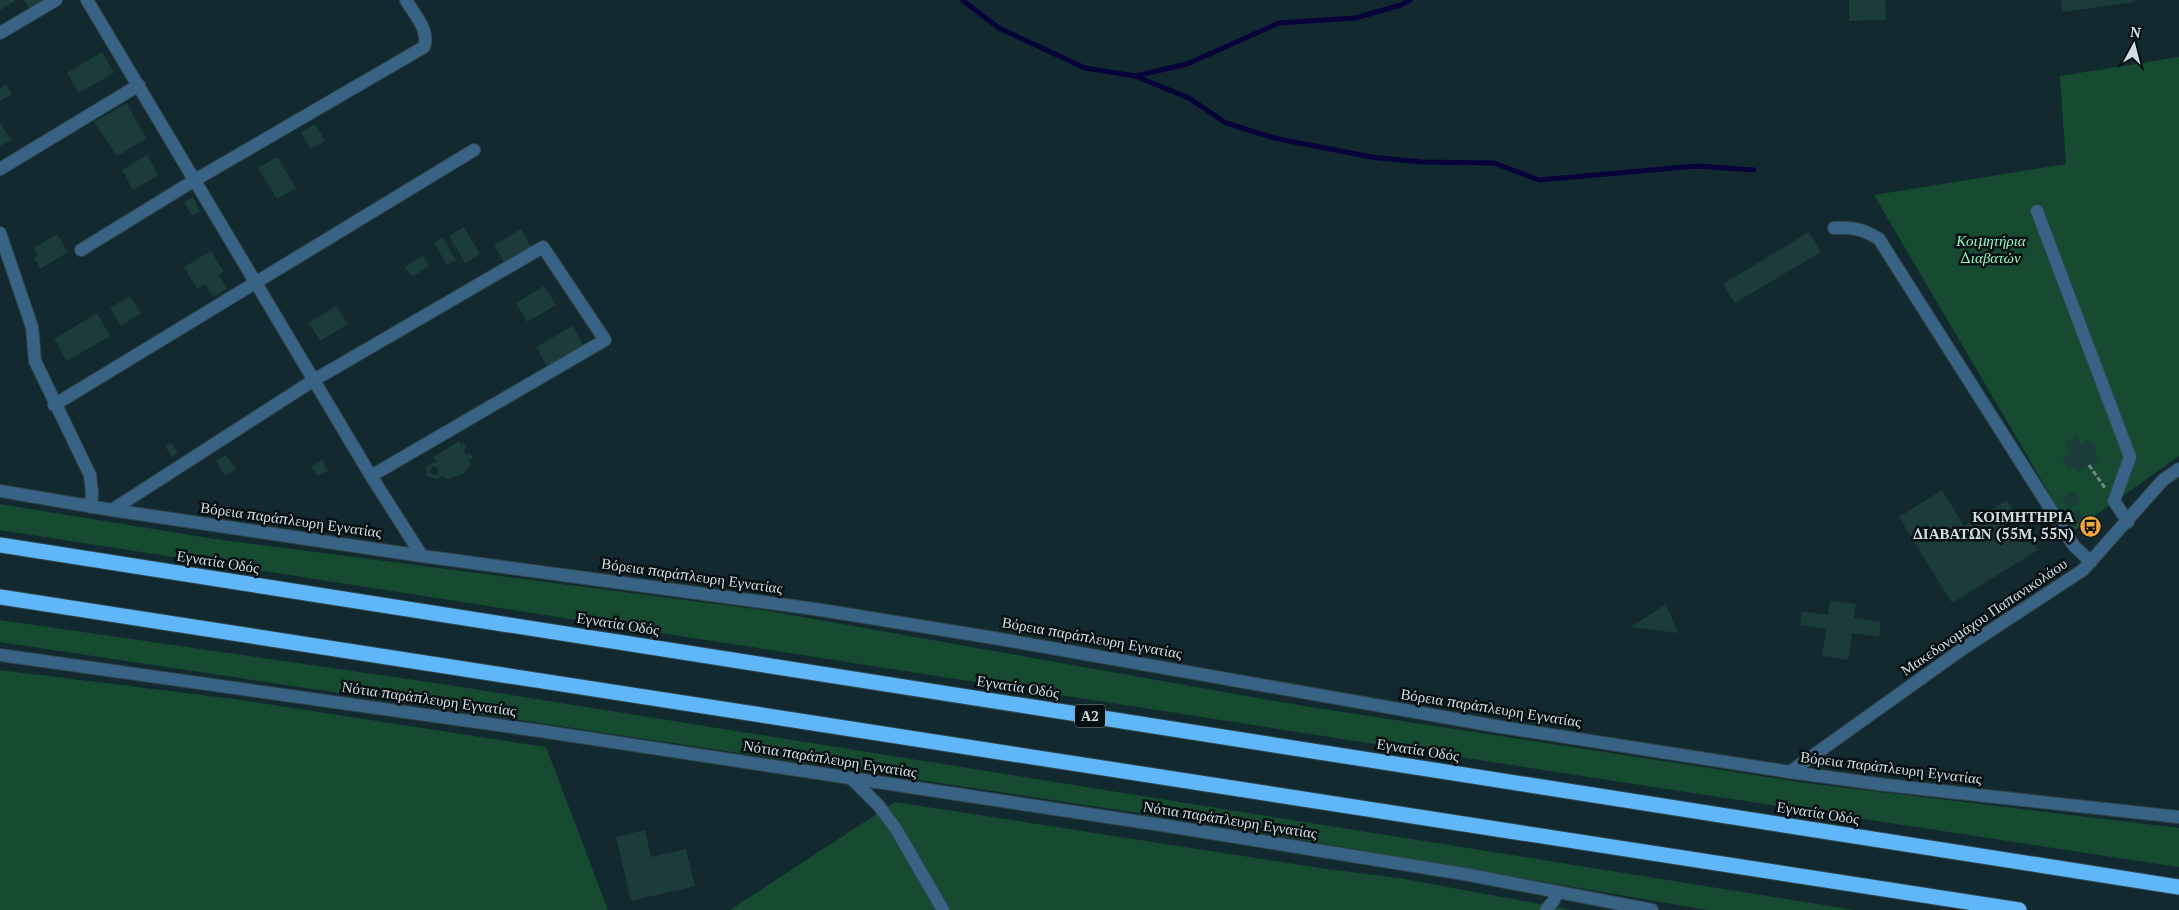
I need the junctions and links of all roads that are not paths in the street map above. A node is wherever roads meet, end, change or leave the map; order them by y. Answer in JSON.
{"nodes":[{"id":1,"x":56,"y":0,"type":"edge"},
{"id":2,"x":87,"y":0,"type":"edge"},
{"id":3,"x":406,"y":0,"type":"edge"},
{"id":4,"x":0,"y":33,"type":"edge"},
{"id":5,"x":139,"y":85,"type":"junction"},
{"id":6,"x":474,"y":150,"type":"dead end"},
{"id":7,"x":0,"y":169,"type":"edge"},
{"id":8,"x":195,"y":180,"type":"junction"},
{"id":9,"x":2037,"y":211,"type":"dead end"},
{"id":10,"x":1834,"y":228,"type":"dead end"},
{"id":11,"x":0,"y":232,"type":"edge"},
{"id":12,"x":81,"y":250,"type":"dead end"},
{"id":13,"x":255,"y":282,"type":"junction"},
{"id":14,"x":314,"y":380,"type":"junction"},
{"id":15,"x":54,"y":405,"type":"junction"},
{"id":16,"x":2179,"y":469,"type":"edge"},
{"id":17,"x":371,"y":476,"type":"junction"},
{"id":18,"x":0,"y":491,"type":"edge"},
{"id":19,"x":91,"y":507,"type":"junction"},
{"id":20,"x":112,"y":510,"type":"junction"},
{"id":21,"x":2128,"y":522,"type":"junction"},
{"id":22,"x":0,"y":545,"type":"edge"},
{"id":23,"x":422,"y":556,"type":"junction"},
{"id":24,"x":2091,"y":562,"type":"junction"},
{"id":25,"x":0,"y":597,"type":"edge"},
{"id":26,"x":0,"y":654,"type":"edge"},
{"id":27,"x":1790,"y":772,"type":"junction"},
{"id":28,"x":852,"y":779,"type":"junction"},
{"id":29,"x":2179,"y":817,"type":"edge"},
{"id":30,"x":2179,"y":887,"type":"edge"},
{"id":31,"x":1556,"y":892,"type":"junction"},
{"id":32,"x":943,"y":910,"type":"edge"},
{"id":33,"x":1546,"y":910,"type":"edge"},
{"id":34,"x":1652,"y":910,"type":"edge"},
{"id":35,"x":2019,"y":910,"type":"edge"}],
"edges":[{"from":1,"to":4,"type":"street"},
{"from":2,"to":5,"type":"street"},
{"from":3,"to":8,"type":"street"},
{"from":5,"to":7,"type":"street"},
{"from":5,"to":8,"type":"street"},
{"from":6,"to":13,"type":"street"},
{"from":8,"to":12,"type":"street"},
{"from":8,"to":13,"type":"street"},
{"from":9,"to":21,"type":"street"},
{"from":10,"to":24,"type":"street"},
{"from":11,"to":15,"type":"street"},
{"from":13,"to":14,"type":"street"},
{"from":13,"to":15,"type":"street"},
{"from":14,"to":17,"type":"street"},
{"from":14,"to":17,"type":"street"},
{"from":14,"to":20,"type":"street"},
{"from":15,"to":19,"type":"street"},
{"from":16,"to":21,"type":"street","name":"Μακεδονομάχου Παπανικολάου"},
{"from":17,"to":23,"type":"street"},
{"from":18,"to":19,"type":"street","name":"Βόρεια παράπλευρη Εγνατίας"},
{"from":19,"to":20,"type":"street","name":"Βόρεια παράπλευρη Εγνατίας"},
{"from":20,"to":23,"type":"street","name":"Βόρεια παράπλευρη Εγνατίας"},
{"from":21,"to":24,"type":"street","name":"Μακεδονομάχου Παπανικολάου"},
{"from":22,"to":30,"type":"highway","name":"Εγνατία Οδός","number":"Α2"},
{"from":23,"to":27,"type":"street","name":"Βόρεια παράπλευρη Εγνατίας"},
{"from":24,"to":27,"type":"street","name":"Μακεδονομάχου Παπανικολάου"},
{"from":25,"to":35,"type":"highway"},
{"from":26,"to":28,"type":"street","name":"Νότια παράπλευρη Εγνατίας"},
{"from":27,"to":29,"type":"street","name":"Βόρεια παράπλευρη Εγνατίας"},
{"from":28,"to":31,"type":"street","name":"Νότια παράπλευρη Εγνατίας"},
{"from":28,"to":32,"type":"street"},
{"from":31,"to":33,"type":"street"},
{"from":31,"to":34,"type":"street","name":"Νότια παράπλευρη Εγνατίας"}]}
